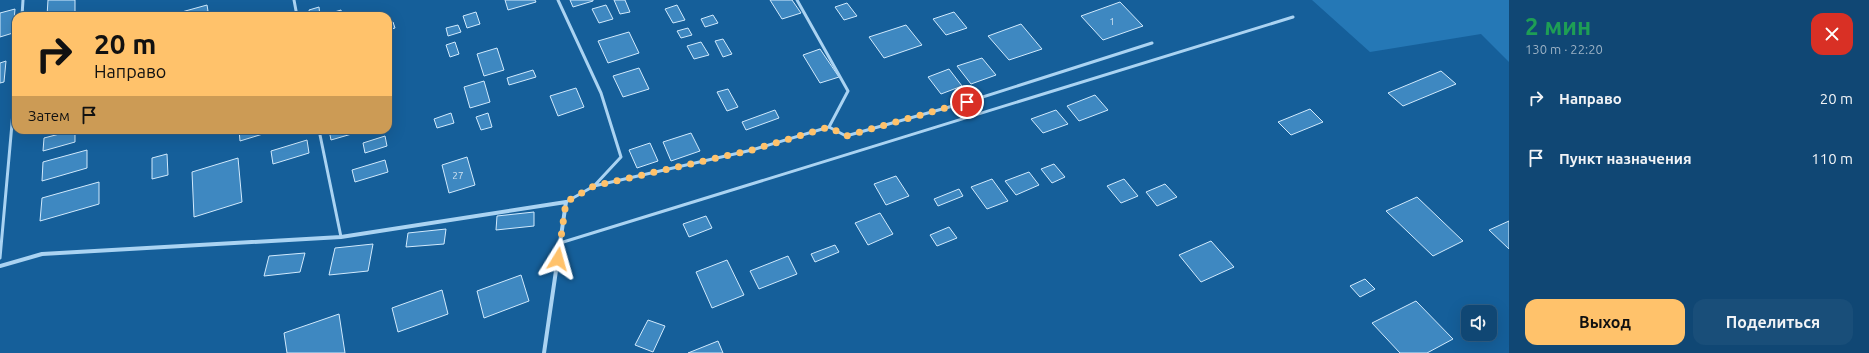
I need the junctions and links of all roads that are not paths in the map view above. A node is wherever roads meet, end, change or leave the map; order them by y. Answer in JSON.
{"nodes":[{"id":1,"x":23,"y":0,"type":"edge"},
{"id":2,"x":294,"y":0,"type":"edge"},
{"id":3,"x":558,"y":0,"type":"edge"},
{"id":4,"x":797,"y":0,"type":"edge"},
{"id":5,"x":22,"y":12,"type":"edge"},
{"id":6,"x":296,"y":12,"type":"edge"},
{"id":7,"x":1293,"y":17,"type":"dead end"},
{"id":8,"x":1152,"y":43,"type":"dead end"},
{"id":9,"x":12,"y":124,"type":"edge"},
{"id":10,"x":829,"y":127,"type":"junction"},
{"id":11,"x":321,"y":134,"type":"edge"},
{"id":12,"x":594,"y":186,"type":"junction"},
{"id":13,"x":566,"y":202,"type":"junction"},
{"id":14,"x":340,"y":237,"type":"junction"},
{"id":15,"x":560,"y":243,"type":"junction"},
{"id":16,"x":0,"y":258,"type":"edge"},
{"id":17,"x":0,"y":266,"type":"edge"},
{"id":18,"x":544,"y":353,"type":"edge"}],
"edges":[{"from":1,"to":5,"type":"lane"},
{"from":2,"to":6,"type":"lane"},
{"from":3,"to":12,"type":"lane"},
{"from":4,"to":10,"type":"lane"},
{"from":7,"to":15,"type":"lane"},
{"from":8,"to":10,"type":"lane"},
{"from":9,"to":16,"type":"lane"},
{"from":10,"to":12,"type":"lane"},
{"from":11,"to":14,"type":"lane"},
{"from":12,"to":13,"type":"lane"},
{"from":13,"to":14,"type":"street"},
{"from":13,"to":15,"type":"street"},
{"from":14,"to":17,"type":"street"},
{"from":15,"to":18,"type":"street"}]}
